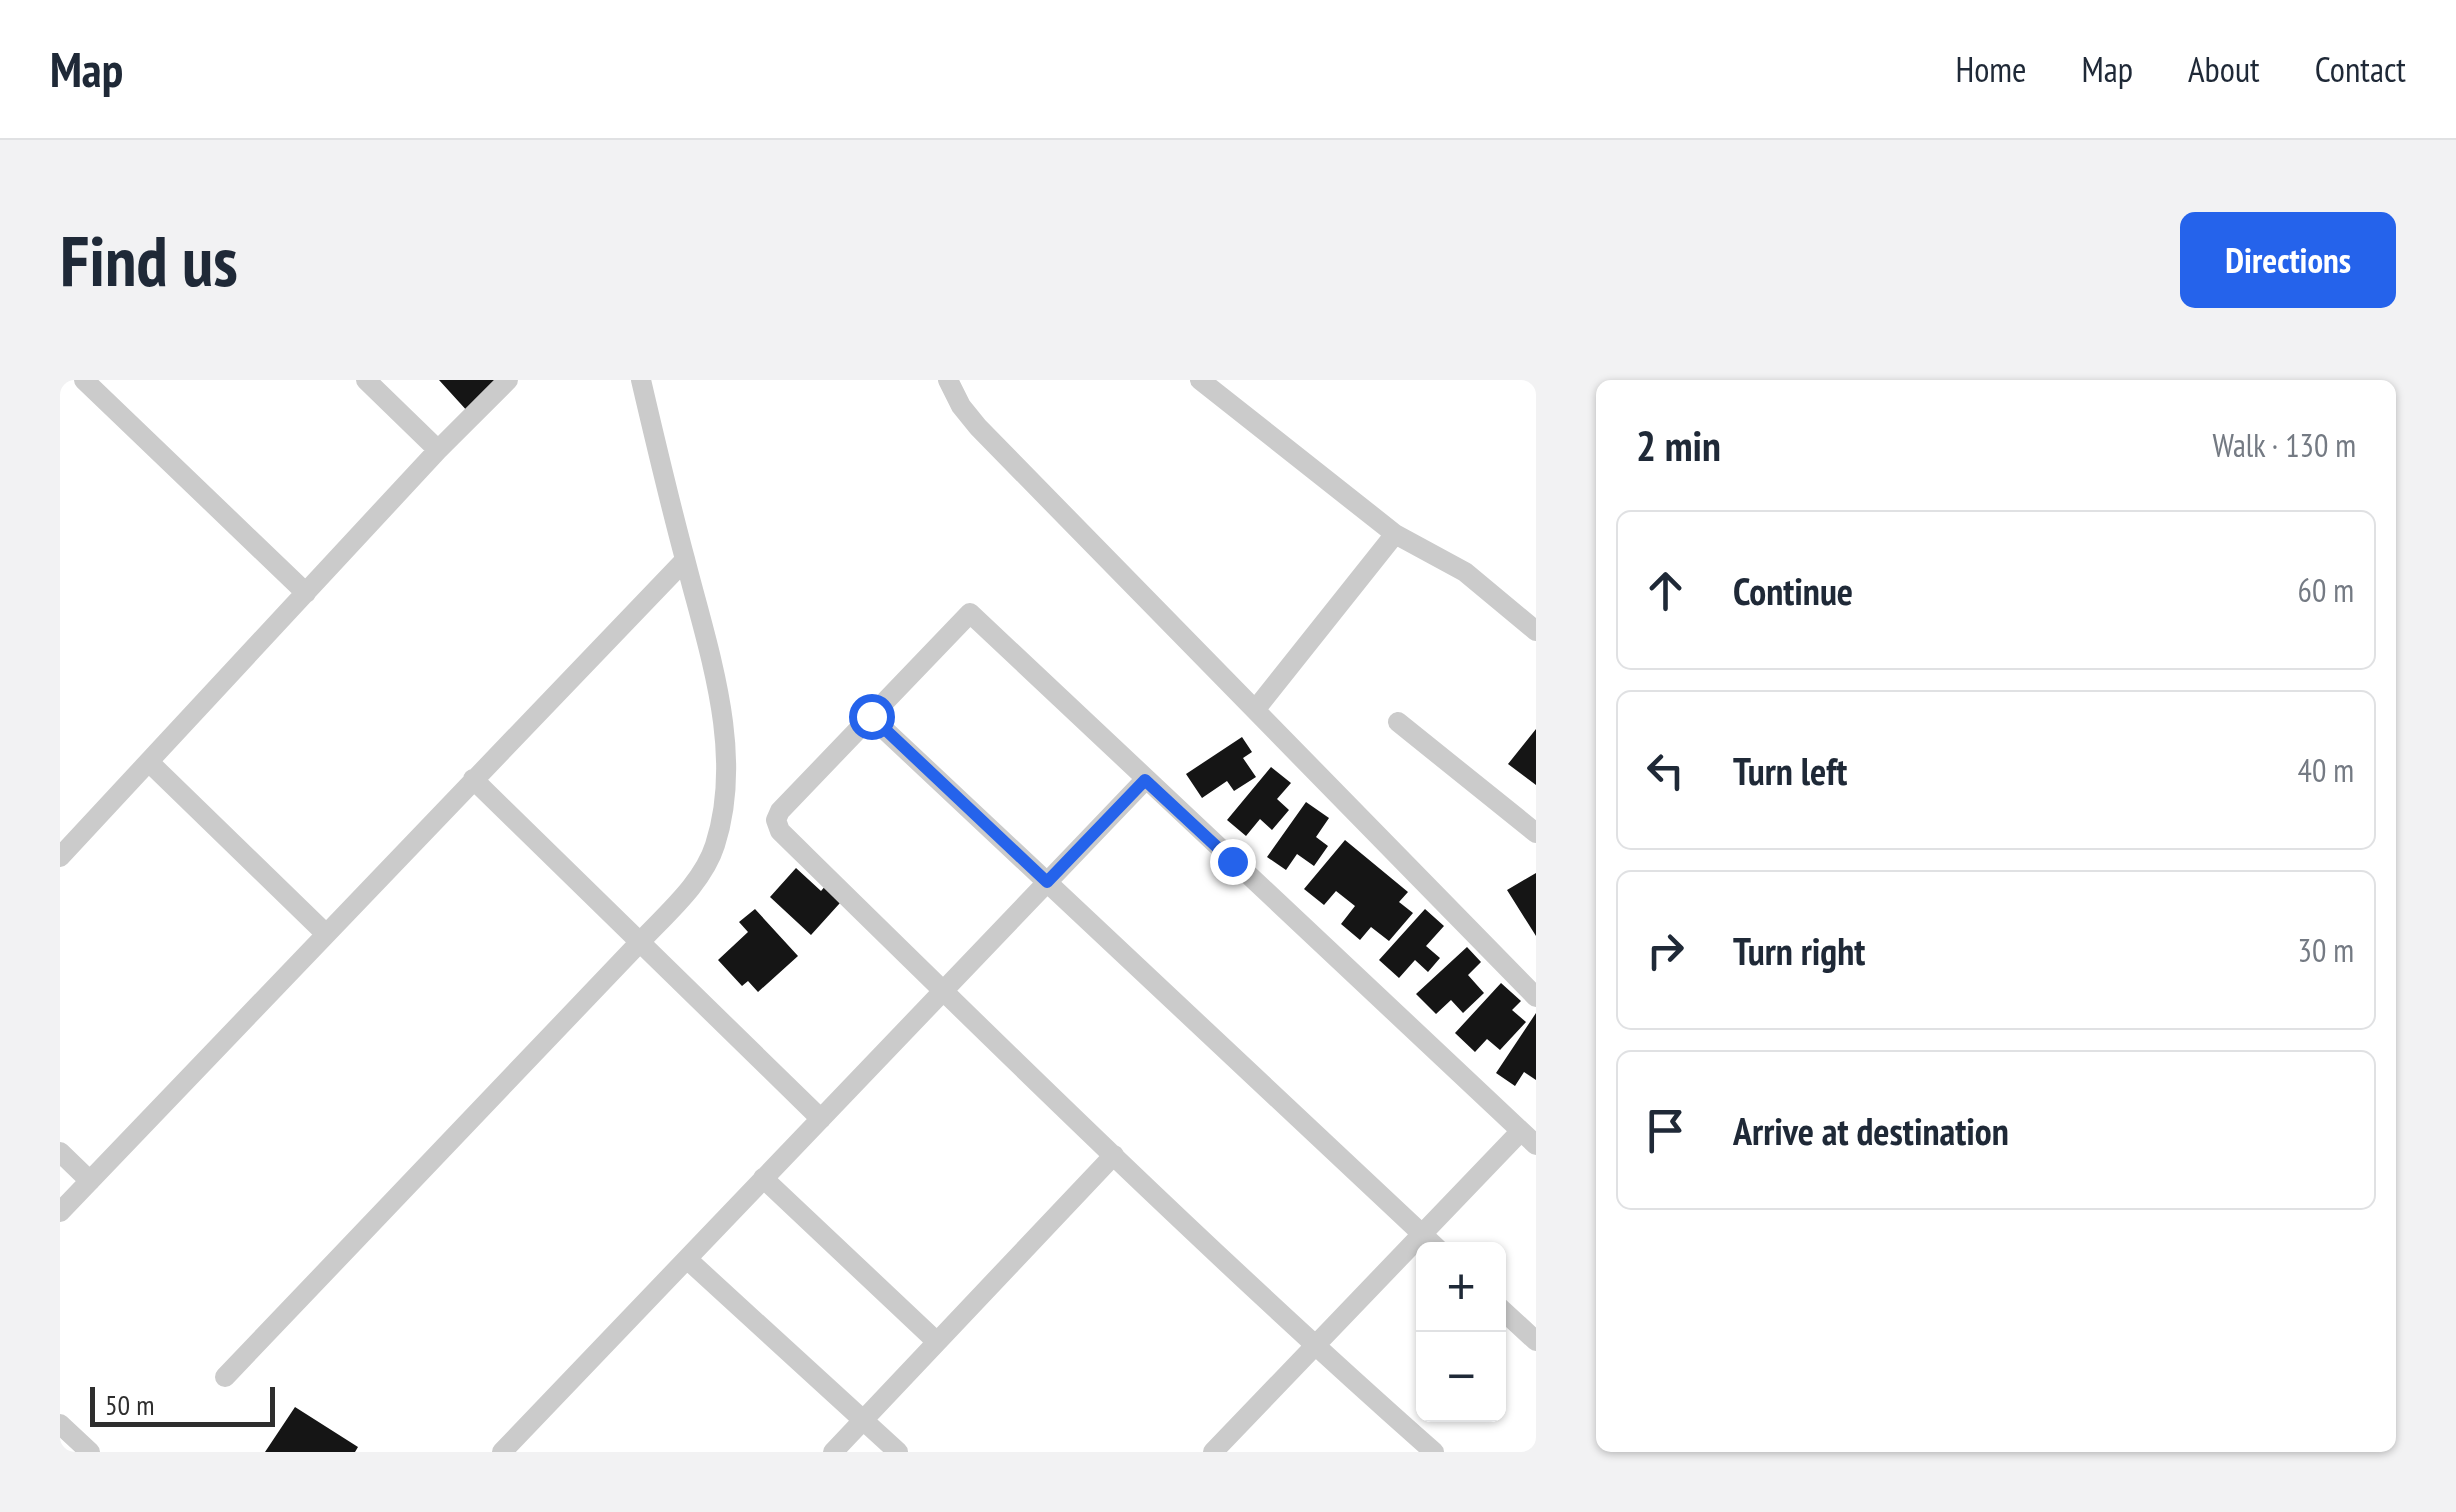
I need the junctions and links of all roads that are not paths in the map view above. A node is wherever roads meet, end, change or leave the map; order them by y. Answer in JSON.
{"nodes":[{"id":1,"x":84,"y":380,"type":"edge"},
{"id":2,"x":366,"y":380,"type":"edge"},
{"id":3,"x":508,"y":380,"type":"edge"},
{"id":4,"x":640,"y":380,"type":"edge"},
{"id":5,"x":948,"y":380,"type":"edge"},
{"id":6,"x":1200,"y":380,"type":"edge"},
{"id":7,"x":438,"y":450,"type":"junction"},
{"id":8,"x":1396,"y":534,"type":"junction"},
{"id":9,"x":685,"y":560,"type":"junction"},
{"id":10,"x":306,"y":593,"type":"junction"},
{"id":11,"x":1536,"y":631,"type":"edge"},
{"id":12,"x":1255,"y":710,"type":"junction"},
{"id":13,"x":871,"y":716,"type":"junction"},
{"id":14,"x":1398,"y":722,"type":"dead end"},
{"id":15,"x":148,"y":762,"type":"junction"},
{"id":16,"x":472,"y":779,"type":"junction"},
{"id":17,"x":1145,"y":780,"type":"junction"},
{"id":18,"x":1536,"y":834,"type":"edge"},
{"id":19,"x":60,"y":858,"type":"edge"},
{"id":20,"x":1047,"y":882,"type":"junction"},
{"id":21,"x":326,"y":934,"type":"junction"},
{"id":22,"x":640,"y":942,"type":"junction"},
{"id":23,"x":943,"y":991,"type":"junction"},
{"id":24,"x":1536,"y":997,"type":"edge"},
{"id":25,"x":821,"y":1119,"type":"junction"},
{"id":26,"x":1528,"y":1138,"type":"edge"},
{"id":27,"x":60,"y":1152,"type":"edge"},
{"id":28,"x":1114,"y":1154,"type":"junction"},
{"id":29,"x":764,"y":1178,"type":"junction"},
{"id":30,"x":90,"y":1180,"type":"junction"},
{"id":31,"x":60,"y":1212,"type":"edge"},
{"id":32,"x":1421,"y":1234,"type":"junction"},
{"id":33,"x":1430,"y":1242,"type":"edge"},
{"id":34,"x":686,"y":1259,"type":"junction"},
{"id":35,"x":1506,"y":1313,"type":"edge"},
{"id":36,"x":1536,"y":1341,"type":"edge"},
{"id":37,"x":937,"y":1342,"type":"junction"},
{"id":38,"x":1313,"y":1345,"type":"junction"},
{"id":39,"x":225,"y":1377,"type":"dead end"},
{"id":40,"x":864,"y":1419,"type":"junction"},
{"id":41,"x":60,"y":1424,"type":"edge"},
{"id":42,"x":90,"y":1452,"type":"edge"},
{"id":43,"x":502,"y":1452,"type":"edge"},
{"id":44,"x":833,"y":1452,"type":"edge"},
{"id":45,"x":898,"y":1452,"type":"edge"},
{"id":46,"x":1212,"y":1452,"type":"edge"},
{"id":47,"x":1434,"y":1452,"type":"edge"}],
"edges":[{"from":1,"to":10,"type":"street"},
{"from":2,"to":7,"type":"street"},
{"from":3,"to":7,"type":"street"},
{"from":4,"to":9,"type":"street"},
{"from":5,"to":12,"type":"street"},
{"from":6,"to":8,"type":"street"},
{"from":7,"to":10,"type":"street"},
{"from":8,"to":11,"type":"street"},
{"from":8,"to":12,"type":"street"},
{"from":9,"to":16,"type":"street"},
{"from":9,"to":22,"type":"street"},
{"from":10,"to":15,"type":"street"},
{"from":12,"to":24,"type":"street"},
{"from":13,"to":17,"type":"street"},
{"from":13,"to":20,"type":"street"},
{"from":13,"to":23,"type":"street"},
{"from":14,"to":18,"type":"street"},
{"from":15,"to":19,"type":"street"},
{"from":15,"to":21,"type":"street"},
{"from":16,"to":21,"type":"street"},
{"from":16,"to":22,"type":"street"},
{"from":17,"to":20,"type":"street"},
{"from":17,"to":26,"type":"street"},
{"from":20,"to":23,"type":"street"},
{"from":20,"to":32,"type":"street"},
{"from":21,"to":30,"type":"street"},
{"from":22,"to":25,"type":"street"},
{"from":22,"to":39,"type":"street"},
{"from":23,"to":25,"type":"street"},
{"from":23,"to":28,"type":"street"},
{"from":25,"to":29,"type":"street"},
{"from":26,"to":32,"type":"street"},
{"from":27,"to":30,"type":"street"},
{"from":28,"to":37,"type":"street"},
{"from":28,"to":38,"type":"street"},
{"from":29,"to":34,"type":"street"},
{"from":29,"to":37,"type":"street"},
{"from":30,"to":31,"type":"street"},
{"from":32,"to":33,"type":"street"},
{"from":32,"to":38,"type":"street"},
{"from":34,"to":40,"type":"street"},
{"from":34,"to":43,"type":"street"},
{"from":35,"to":36,"type":"street"},
{"from":37,"to":40,"type":"street"},
{"from":38,"to":46,"type":"street"},
{"from":38,"to":47,"type":"street"},
{"from":40,"to":44,"type":"street"},
{"from":40,"to":45,"type":"street"},
{"from":41,"to":42,"type":"street"}]}
